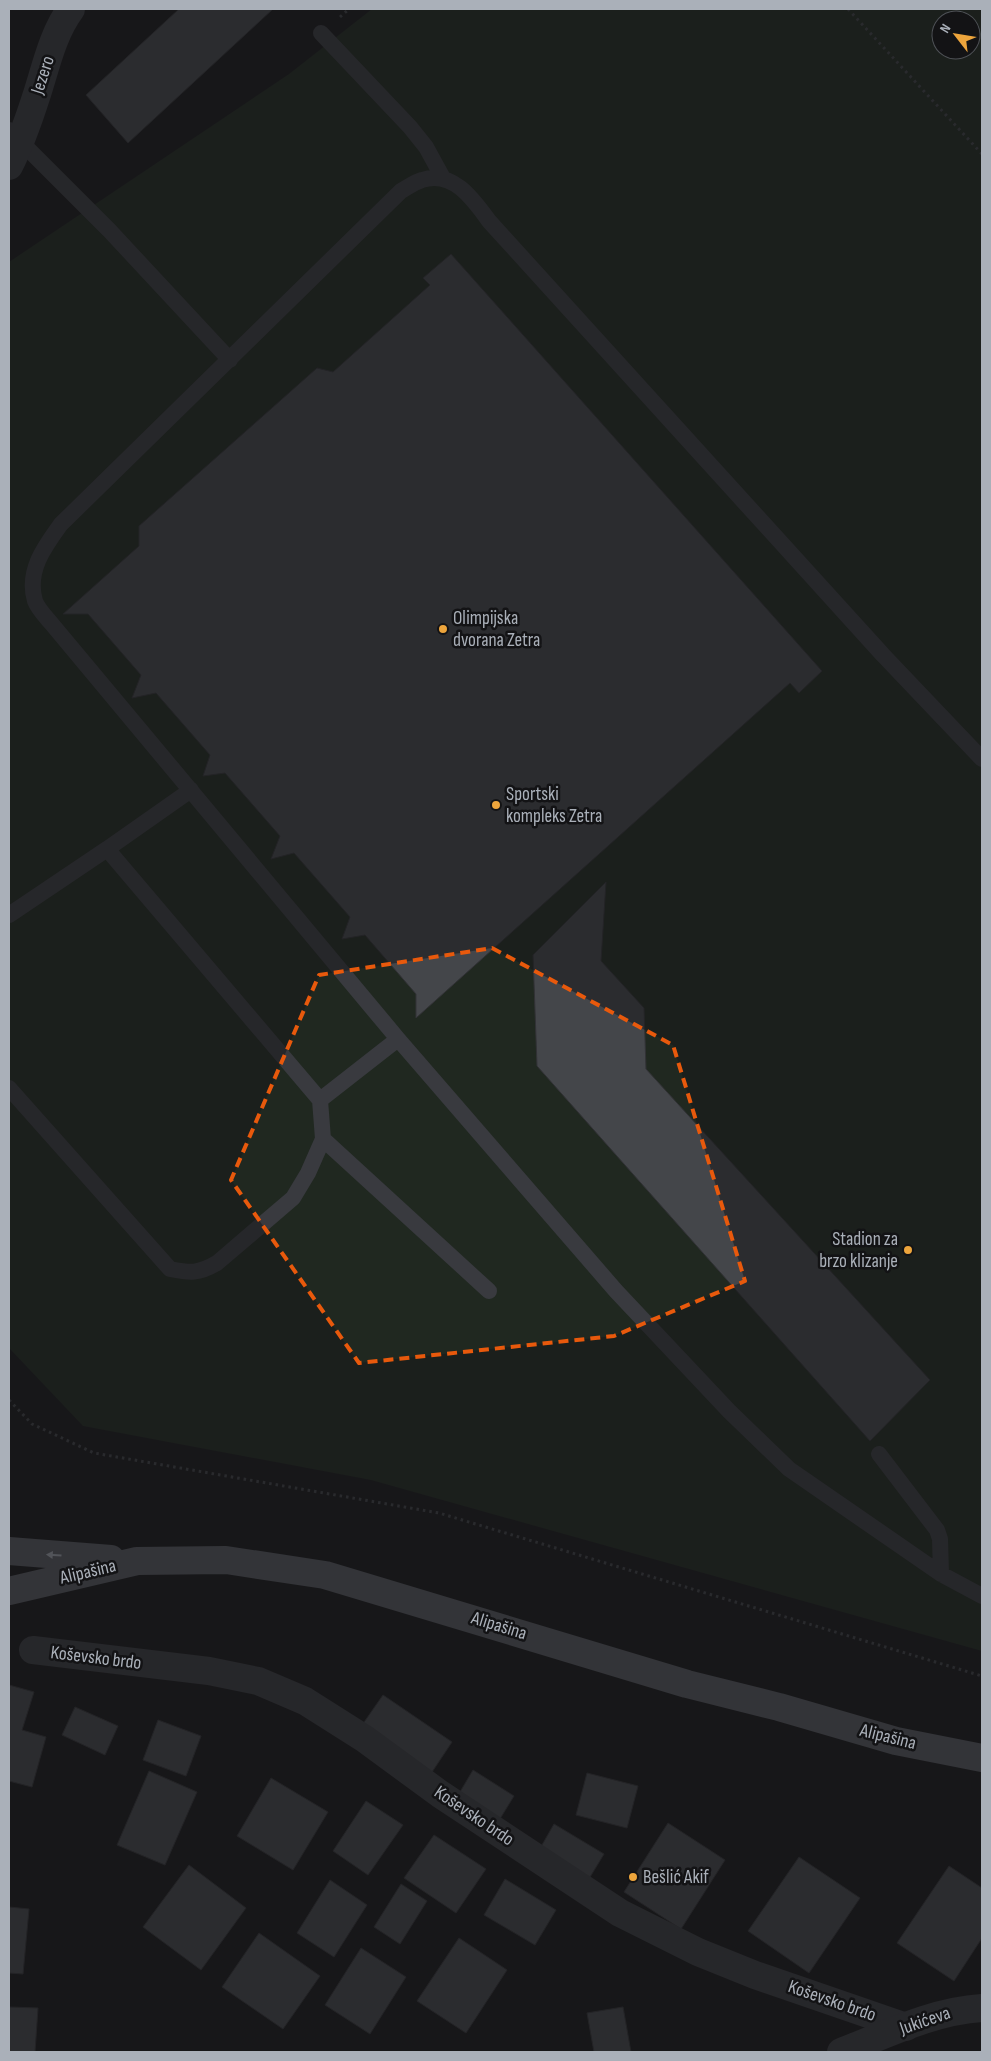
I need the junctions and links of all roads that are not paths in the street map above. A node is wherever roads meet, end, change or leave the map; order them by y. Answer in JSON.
{"nodes":[{"id":1,"x":71,"y":9,"type":"edge"},
{"id":2,"x":321,"y":33,"type":"dead end"},
{"id":3,"x":13,"y":146,"type":"edge"},
{"id":4,"x":443,"y":178,"type":"junction"},
{"id":5,"x":230,"y":360,"type":"junction"},
{"id":6,"x":982,"y":759,"type":"edge"},
{"id":7,"x":191,"y":790,"type":"junction"},
{"id":8,"x":107,"y":849,"type":"junction"},
{"id":9,"x":9,"y":915,"type":"edge"},
{"id":10,"x":398,"y":1039,"type":"junction"},
{"id":11,"x":9,"y":1088,"type":"edge"},
{"id":12,"x":320,"y":1100,"type":"junction"},
{"id":13,"x":323,"y":1139,"type":"junction"},
{"id":14,"x":489,"y":1291,"type":"dead end"},
{"id":15,"x":879,"y":1454,"type":"dead end"},
{"id":16,"x":9,"y":1551,"type":"edge"},
{"id":17,"x":138,"y":1561,"type":"junction"},
{"id":18,"x":942,"y":1574,"type":"junction"},
{"id":19,"x":9,"y":1591,"type":"edge"},
{"id":20,"x":982,"y":1596,"type":"edge"},
{"id":21,"x":33,"y":1650,"type":"dead end"},
{"id":22,"x":982,"y":1758,"type":"edge"},
{"id":23,"x":982,"y":2008,"type":"edge"},
{"id":24,"x":906,"y":2027,"type":"junction"},
{"id":25,"x":842,"y":2052,"type":"edge"}],
"edges":[{"from":1,"to":3,"type":"street","name":"Jezero"},
{"from":2,"to":4,"type":"lane"},
{"from":3,"to":5,"type":"lane"},
{"from":4,"to":5,"type":"lane"},
{"from":4,"to":6,"type":"lane"},
{"from":5,"to":7,"type":"lane"},
{"from":7,"to":8,"type":"lane"},
{"from":7,"to":10,"type":"lane"},
{"from":8,"to":9,"type":"lane"},
{"from":8,"to":12,"type":"lane"},
{"from":10,"to":12,"type":"lane"},
{"from":10,"to":18,"type":"lane"},
{"from":11,"to":13,"type":"lane"},
{"from":12,"to":13,"type":"lane"},
{"from":13,"to":14,"type":"lane"},
{"from":15,"to":18,"type":"lane"},
{"from":17,"to":16,"type":"main road","one_way":true},
{"from":17,"to":19,"type":"main road","name":"Alipašina"},
{"from":17,"to":22,"type":"main road","name":"Alipašina"},
{"from":18,"to":20,"type":"lane"},
{"from":21,"to":24,"type":"street","name":"Koševsko brdo"},
{"from":23,"to":24,"type":"street","name":"Jukićeva"},
{"from":24,"to":25,"type":"street","name":"Jukićeva"}]}
